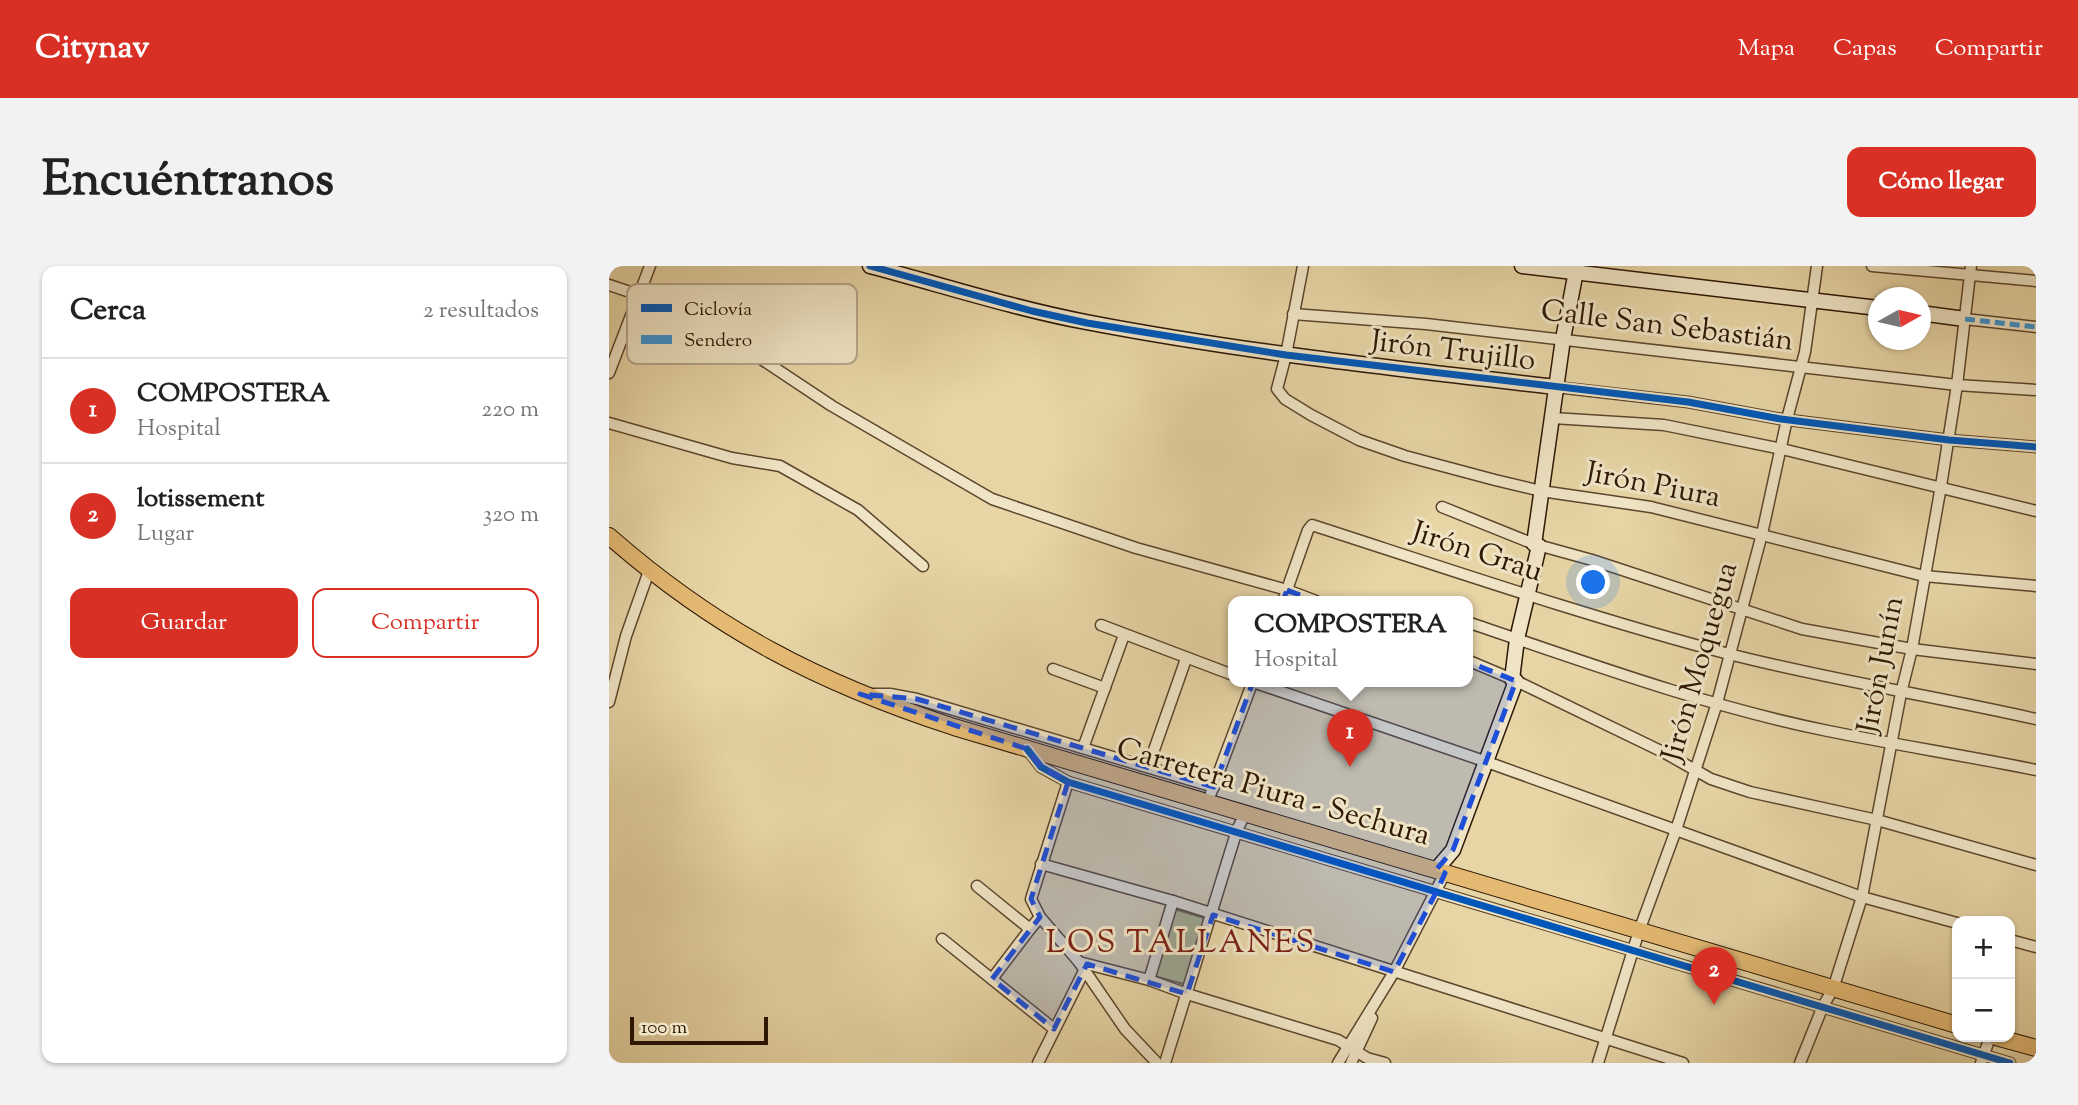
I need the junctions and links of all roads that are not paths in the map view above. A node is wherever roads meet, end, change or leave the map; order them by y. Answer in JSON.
{"nodes":[{"id":1,"x":650,"y":266,"type":"edge"},
{"id":2,"x":870,"y":266,"type":"edge"},
{"id":3,"x":1303,"y":266,"type":"edge"},
{"id":4,"x":1522,"y":266,"type":"edge"},
{"id":5,"x":1817,"y":266,"type":"edge"},
{"id":6,"x":1872,"y":266,"type":"edge"},
{"id":7,"x":1576,"y":270,"type":"edge"},
{"id":8,"x":1970,"y":271,"type":"edge"},
{"id":9,"x":2036,"y":281,"type":"edge"},
{"id":10,"x":643,"y":284,"type":"edge"},
{"id":11,"x":609,"y":285,"type":"edge"},
{"id":12,"x":627,"y":290,"type":"edge"},
{"id":13,"x":1813,"y":300,"type":"junction"},
{"id":14,"x":1868,"y":307,"type":"edge"},
{"id":15,"x":1293,"y":314,"type":"junction"},
{"id":16,"x":1931,"y":314,"type":"edge"},
{"id":17,"x":1965,"y":319,"type":"junction"},
{"id":18,"x":627,"y":326,"type":"edge"},
{"id":19,"x":2036,"y":327,"type":"edge"},
{"id":20,"x":1563,"y":339,"type":"junction"},
{"id":21,"x":1286,"y":355,"type":"junction"},
{"id":22,"x":769,"y":364,"type":"edge"},
{"id":23,"x":1801,"y":367,"type":"junction"},
{"id":24,"x":609,"y":373,"type":"edge"},
{"id":25,"x":1957,"y":385,"type":"junction"},
{"id":26,"x":1556,"y":387,"type":"junction"},
{"id":27,"x":2036,"y":390,"type":"edge"},
{"id":28,"x":1553,"y":418,"type":"junction"},
{"id":29,"x":1787,"y":419,"type":"junction"},
{"id":30,"x":609,"y":423,"type":"edge"},
{"id":31,"x":1949,"y":440,"type":"junction"},
{"id":32,"x":2036,"y":447,"type":"edge"},
{"id":33,"x":1782,"y":449,"type":"junction"},
{"id":34,"x":1941,"y":486,"type":"junction"},
{"id":35,"x":1541,"y":491,"type":"junction"},
{"id":36,"x":1442,"y":507,"type":"dead end"},
{"id":37,"x":2036,"y":511,"type":"edge"},
{"id":38,"x":1762,"y":534,"type":"junction"},
{"id":39,"x":609,"y":536,"type":"edge"},
{"id":40,"x":1536,"y":545,"type":"junction"},
{"id":41,"x":923,"y":566,"type":"dead end"},
{"id":42,"x":649,"y":570,"type":"junction"},
{"id":43,"x":1924,"y":576,"type":"junction"},
{"id":44,"x":2036,"y":586,"type":"edge"},
{"id":45,"x":1285,"y":595,"type":"edge"},
{"id":46,"x":1527,"y":595,"type":"junction"},
{"id":47,"x":1741,"y":611,"type":"junction"},
{"id":48,"x":1473,"y":624,"type":"edge"},
{"id":49,"x":1101,"y":625,"type":"dead end"},
{"id":50,"x":1124,"y":635,"type":"junction"},
{"id":51,"x":1517,"y":639,"type":"junction"},
{"id":52,"x":1912,"y":649,"type":"junction"},
{"id":53,"x":1730,"y":654,"type":"junction"},
{"id":54,"x":1186,"y":659,"type":"junction"},
{"id":55,"x":1473,"y":663,"type":"edge"},
{"id":56,"x":2036,"y":664,"type":"edge"},
{"id":57,"x":1053,"y":669,"type":"dead end"},
{"id":58,"x":1228,"y":673,"type":"edge"},
{"id":59,"x":1514,"y":680,"type":"junction"},
{"id":60,"x":1250,"y":687,"type":"edge"},
{"id":61,"x":1267,"y":687,"type":"edge"},
{"id":62,"x":1105,"y":688,"type":"junction"},
{"id":63,"x":1901,"y":693,"type":"junction"},
{"id":64,"x":860,"y":694,"type":"junction"},
{"id":65,"x":609,"y":702,"type":"edge"},
{"id":66,"x":1717,"y":703,"type":"junction"},
{"id":67,"x":2036,"y":719,"type":"edge"},
{"id":68,"x":1893,"y":741,"type":"junction"},
{"id":69,"x":1083,"y":748,"type":"junction"},
{"id":70,"x":1027,"y":749,"type":"junction"},
{"id":71,"x":1487,"y":762,"type":"junction"},
{"id":72,"x":1148,"y":767,"type":"junction"},
{"id":73,"x":1696,"y":770,"type":"junction"},
{"id":74,"x":2036,"y":770,"type":"edge"},
{"id":75,"x":1068,"y":782,"type":"junction"},
{"id":76,"x":1214,"y":787,"type":"junction"},
{"id":77,"x":1208,"y":803,"type":"junction"},
{"id":78,"x":1245,"y":814,"type":"junction"},
{"id":79,"x":1877,"y":820,"type":"junction"},
{"id":80,"x":1675,"y":830,"type":"junction"},
{"id":81,"x":1237,"y":832,"type":"junction"},
{"id":82,"x":1041,"y":864,"type":"junction"},
{"id":83,"x":2036,"y":865,"type":"edge"},
{"id":84,"x":1445,"y":873,"type":"junction"},
{"id":85,"x":977,"y":886,"type":"dead end"},
{"id":86,"x":1437,"y":892,"type":"junction"},
{"id":87,"x":1862,"y":897,"type":"junction"},
{"id":88,"x":1173,"y":901,"type":"junction"},
{"id":89,"x":1213,"y":915,"type":"junction"},
{"id":90,"x":1040,"y":917,"type":"junction"},
{"id":91,"x":1952,"y":922,"type":"edge"},
{"id":92,"x":1030,"y":929,"type":"junction"},
{"id":93,"x":1639,"y":931,"type":"junction"},
{"id":94,"x":942,"y":939,"type":"dead end"},
{"id":95,"x":2015,"y":941,"type":"edge"},
{"id":96,"x":2036,"y":947,"type":"edge"},
{"id":97,"x":1633,"y":950,"type":"junction"},
{"id":98,"x":1081,"y":966,"type":"junction"},
{"id":99,"x":1391,"y":977,"type":"junction"},
{"id":100,"x":992,"y":979,"type":"junction"},
{"id":101,"x":1149,"y":980,"type":"junction"},
{"id":102,"x":1833,"y":989,"type":"junction"},
{"id":103,"x":1187,"y":995,"type":"junction"},
{"id":104,"x":1823,"y":1006,"type":"junction"},
{"id":105,"x":1952,"y":1025,"type":"edge"},
{"id":106,"x":1054,"y":1029,"type":"junction"},
{"id":107,"x":1605,"y":1040,"type":"junction"},
{"id":108,"x":1988,"y":1042,"type":"edge"},
{"id":109,"x":2014,"y":1042,"type":"edge"},
{"id":110,"x":2036,"y":1048,"type":"edge"},
{"id":111,"x":1353,"y":1049,"type":"junction"},
{"id":112,"x":1982,"y":1059,"type":"edge"},
{"id":113,"x":1038,"y":1063,"type":"edge"},
{"id":114,"x":1157,"y":1063,"type":"edge"},
{"id":115,"x":1165,"y":1063,"type":"edge"},
{"id":116,"x":1338,"y":1063,"type":"edge"},
{"id":117,"x":1351,"y":1063,"type":"edge"},
{"id":118,"x":1385,"y":1063,"type":"edge"},
{"id":119,"x":1598,"y":1063,"type":"edge"},
{"id":120,"x":1683,"y":1063,"type":"edge"},
{"id":121,"x":1800,"y":1063,"type":"edge"},
{"id":122,"x":2010,"y":1063,"type":"edge"}],
"edges":[{"from":1,"to":10,"type":"street"},
{"from":2,"to":21,"type":"street","name":"Jirón Trujillo"},
{"from":3,"to":15,"type":"street"},
{"from":4,"to":7,"type":"street"},
{"from":5,"to":13,"type":"street","name":"Jirón Moquegua"},
{"from":6,"to":8,"type":"street"},
{"from":7,"to":13,"type":"street"},
{"from":7,"to":20,"type":"street"},
{"from":8,"to":9,"type":"street"},
{"from":8,"to":17,"type":"street","name":"Jirón Junín"},
{"from":11,"to":12,"type":"street"},
{"from":13,"to":14,"type":"street"},
{"from":13,"to":23,"type":"street","name":"Jirón Moquegua"},
{"from":15,"to":20,"type":"street","name":"Calle San Sebastián"},
{"from":15,"to":21,"type":"street"},
{"from":16,"to":17,"type":"street"},
{"from":17,"to":19,"type":"street"},
{"from":17,"to":25,"type":"street","name":"Jirón Junín"},
{"from":18,"to":24,"type":"street"},
{"from":20,"to":23,"type":"street","name":"Calle San Sebastián"},
{"from":20,"to":26,"type":"street"},
{"from":21,"to":26,"type":"street","name":"Jirón Trujillo"},
{"from":21,"to":35,"type":"street","name":"Jirón Piura"},
{"from":22,"to":45,"type":"street"},
{"from":23,"to":25,"type":"street","name":"Calle San Sebastián"},
{"from":23,"to":29,"type":"street","name":"Jirón Moquegua"},
{"from":25,"to":27,"type":"street","name":"Calle San Sebastián"},
{"from":25,"to":31,"type":"street","name":"Jirón Junín"},
{"from":26,"to":28,"type":"street"},
{"from":26,"to":29,"type":"street","name":"Jirón Trujillo"},
{"from":28,"to":33,"type":"street"},
{"from":28,"to":35,"type":"street"},
{"from":29,"to":31,"type":"street","name":"Jirón Trujillo"},
{"from":29,"to":33,"type":"street","name":"Jirón Moquegua"},
{"from":30,"to":41,"type":"street"},
{"from":31,"to":32,"type":"street","name":"Jirón Trujillo"},
{"from":31,"to":34,"type":"street","name":"Jirón Junín"},
{"from":33,"to":34,"type":"street"},
{"from":33,"to":38,"type":"street","name":"Jirón Moquegua"},
{"from":34,"to":37,"type":"street"},
{"from":34,"to":43,"type":"street","name":"Jirón Junín"},
{"from":35,"to":38,"type":"street","name":"Jirón Piura"},
{"from":35,"to":40,"type":"street"},
{"from":36,"to":40,"type":"street"},
{"from":38,"to":43,"type":"street","name":"Jirón Piura"},
{"from":38,"to":47,"type":"street","name":"Jirón Moquegua"},
{"from":39,"to":42,"type":"main road","name":"Carretera Piura - Sechura"},
{"from":40,"to":46,"type":"street"},
{"from":40,"to":47,"type":"street"},
{"from":42,"to":64,"type":"main road","name":"Carretera Piura - Sechura"},
{"from":42,"to":65,"type":"street"},
{"from":43,"to":44,"type":"street","name":"Jirón Piura"},
{"from":43,"to":52,"type":"street","name":"Jirón Junín"},
{"from":45,"to":46,"type":"street","name":"Jirón Grau"},
{"from":46,"to":51,"type":"street"},
{"from":46,"to":53,"type":"street","name":"Jirón Grau"},
{"from":47,"to":52,"type":"street"},
{"from":47,"to":53,"type":"street","name":"Jirón Moquegua"},
{"from":48,"to":51,"type":"street"},
{"from":49,"to":50,"type":"street"},
{"from":50,"to":54,"type":"street"},
{"from":50,"to":62,"type":"street"},
{"from":51,"to":59,"type":"street"},
{"from":51,"to":66,"type":"street"},
{"from":52,"to":56,"type":"street"},
{"from":52,"to":63,"type":"street","name":"Jirón Junín"},
{"from":53,"to":63,"type":"street","name":"Jirón Grau"},
{"from":53,"to":66,"type":"street","name":"Jirón Moquegua"},
{"from":54,"to":58,"type":"street"},
{"from":54,"to":72,"type":"street"},
{"from":55,"to":59,"type":"street"},
{"from":57,"to":62,"type":"street"},
{"from":59,"to":71,"type":"street"},
{"from":59,"to":73,"type":"street"},
{"from":60,"to":76,"type":"street"},
{"from":61,"to":71,"type":"street"},
{"from":62,"to":69,"type":"street"},
{"from":63,"to":67,"type":"street","name":"Jirón Grau"},
{"from":63,"to":68,"type":"street","name":"Jirón Junín"},
{"from":64,"to":69,"type":"street"},
{"from":64,"to":70,"type":"main road","name":"Carretera Piura - Sechura"},
{"from":66,"to":68,"type":"street"},
{"from":66,"to":73,"type":"street","name":"Jirón Moquegua"},
{"from":68,"to":74,"type":"street"},
{"from":68,"to":79,"type":"street","name":"Jirón Junín"},
{"from":69,"to":72,"type":"street"},
{"from":70,"to":75,"type":"street"},
{"from":70,"to":77,"type":"main road","name":"Carretera Piura - Sechura"},
{"from":71,"to":80,"type":"street"},
{"from":71,"to":84,"type":"street"},
{"from":72,"to":76,"type":"street"},
{"from":73,"to":79,"type":"street"},
{"from":73,"to":80,"type":"street","name":"Jirón Moquegua"},
{"from":75,"to":81,"type":"street"},
{"from":75,"to":82,"type":"street"},
{"from":76,"to":77,"type":"street"},
{"from":77,"to":78,"type":"main road","name":"Carretera Piura - Sechura"},
{"from":78,"to":81,"type":"street"},
{"from":78,"to":84,"type":"main road","name":"Carretera Piura - Sechura"},
{"from":79,"to":83,"type":"street"},
{"from":79,"to":87,"type":"street","name":"Jirón Junín"},
{"from":80,"to":87,"type":"street"},
{"from":80,"to":93,"type":"street","name":"Jirón Moquegua"},
{"from":81,"to":86,"type":"street"},
{"from":81,"to":89,"type":"street"},
{"from":82,"to":88,"type":"street"},
{"from":82,"to":90,"type":"street"},
{"from":84,"to":86,"type":"street"},
{"from":84,"to":93,"type":"main road","name":"Carretera Piura - Sechura"},
{"from":85,"to":92,"type":"street"},
{"from":86,"to":97,"type":"street"},
{"from":86,"to":99,"type":"street"},
{"from":87,"to":91,"type":"street"},
{"from":87,"to":102,"type":"street","name":"Jirón Junín"},
{"from":88,"to":89,"type":"street"},
{"from":88,"to":101,"type":"street"},
{"from":89,"to":99,"type":"street"},
{"from":89,"to":103,"type":"street"},
{"from":90,"to":92,"type":"street"},
{"from":90,"to":98,"type":"street"},
{"from":92,"to":100,"type":"street"},
{"from":93,"to":97,"type":"street","name":"Jirón Moquegua"},
{"from":93,"to":102,"type":"main road","name":"Carretera Piura - Sechura"},
{"from":94,"to":100,"type":"street"},
{"from":95,"to":96,"type":"street"},
{"from":97,"to":104,"type":"street"},
{"from":97,"to":107,"type":"street","name":"Jirón Moquegua"},
{"from":98,"to":101,"type":"street"},
{"from":98,"to":106,"type":"street"},
{"from":98,"to":114,"type":"street"},
{"from":99,"to":107,"type":"street"},
{"from":99,"to":111,"type":"street"},
{"from":100,"to":106,"type":"street"},
{"from":101,"to":103,"type":"street"},
{"from":102,"to":104,"type":"street","name":"Jirón Junín"},
{"from":102,"to":105,"type":"main road","name":"Carretera Piura - Sechura"},
{"from":103,"to":111,"type":"street"},
{"from":103,"to":115,"type":"street"},
{"from":104,"to":112,"type":"street"},
{"from":104,"to":121,"type":"street","name":"Jirón Junín"},
{"from":106,"to":113,"type":"street"},
{"from":107,"to":119,"type":"street","name":"Jirón Moquegua"},
{"from":107,"to":120,"type":"street"},
{"from":108,"to":112,"type":"street"},
{"from":109,"to":110,"type":"main road"},
{"from":111,"to":116,"type":"street"},
{"from":111,"to":117,"type":"street"},
{"from":111,"to":118,"type":"street"},
{"from":112,"to":122,"type":"street"}]}
